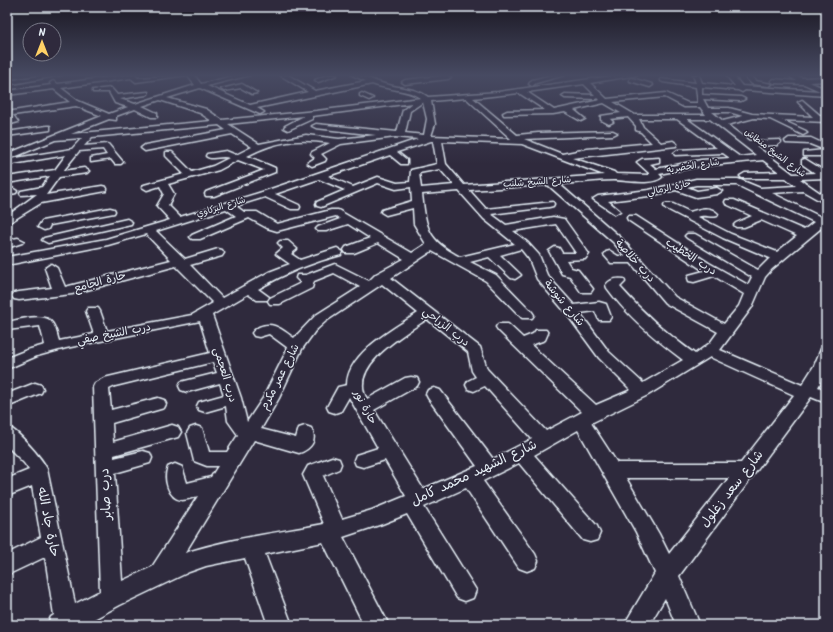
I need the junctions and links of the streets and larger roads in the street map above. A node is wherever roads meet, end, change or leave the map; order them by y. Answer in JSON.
{"nodes":[{"id":1,"x":33,"y":104,"type":"edge"},
{"id":2,"x":39,"y":104,"type":"edge"},
{"id":3,"x":41,"y":104,"type":"edge"},
{"id":4,"x":88,"y":104,"type":"edge"},
{"id":5,"x":129,"y":104,"type":"edge"},
{"id":6,"x":144,"y":104,"type":"edge"},
{"id":7,"x":184,"y":104,"type":"edge"},
{"id":8,"x":244,"y":104,"type":"edge"},
{"id":9,"x":256,"y":104,"type":"edge"},
{"id":10,"x":282,"y":104,"type":"edge"},
{"id":11,"x":332,"y":104,"type":"edge"},
{"id":12,"x":346,"y":104,"type":"edge"},
{"id":13,"x":395,"y":104,"type":"edge"},
{"id":14,"x":416,"y":104,"type":"edge"},
{"id":15,"x":427,"y":104,"type":"edge"},
{"id":16,"x":475,"y":104,"type":"edge"},
{"id":17,"x":582,"y":104,"type":"edge"},
{"id":18,"x":616,"y":104,"type":"edge"},
{"id":19,"x":688,"y":104,"type":"edge"},
{"id":20,"x":699,"y":104,"type":"edge"},
{"id":21,"x":718,"y":104,"type":"edge"},
{"id":22,"x":803,"y":104,"type":"edge"},
{"id":23,"x":10,"y":106,"type":"dead end"},
{"id":24,"x":248,"y":106,"type":"junction"},
{"id":25,"x":544,"y":106,"type":"joint"},
{"id":26,"x":563,"y":106,"type":"junction"},
{"id":27,"x":579,"y":106,"type":"junction"},
{"id":28,"x":92,"y":107,"type":"junction"},
{"id":29,"x":113,"y":107,"type":"dead end"},
{"id":30,"x":137,"y":107,"type":"junction"},
{"id":31,"x":381,"y":107,"type":"junction"},
{"id":32,"x":704,"y":107,"type":"junction"},
{"id":33,"x":738,"y":107,"type":"dead end"},
{"id":34,"x":197,"y":108,"type":"junction"},
{"id":35,"x":231,"y":108,"type":"dead end"},
{"id":36,"x":357,"y":108,"type":"junction"},
{"id":37,"x":587,"y":109,"type":"dead end"},
{"id":38,"x":407,"y":110,"type":"junction"},
{"id":39,"x":670,"y":110,"type":"dead end"},
{"id":40,"x":811,"y":110,"type":"junction"},
{"id":41,"x":826,"y":111,"type":"edge"},
{"id":42,"x":182,"y":112,"type":"dead end"},
{"id":43,"x":553,"y":112,"type":"junction"},
{"id":44,"x":316,"y":113,"type":"junction"},
{"id":45,"x":507,"y":113,"type":"dead end"},
{"id":46,"x":70,"y":114,"type":"dead end"},
{"id":47,"x":154,"y":115,"type":"dead end"},
{"id":48,"x":749,"y":115,"type":"junction"},
{"id":49,"x":111,"y":116,"type":"junction"},
{"id":50,"x":265,"y":116,"type":"junction"},
{"id":51,"x":631,"y":116,"type":"junction"},
{"id":52,"x":768,"y":116,"type":"junction"},
{"id":53,"x":679,"y":117,"type":"junction"},
{"id":54,"x":348,"y":118,"type":"dead end"},
{"id":55,"x":581,"y":119,"type":"dead end"},
{"id":56,"x":824,"y":120,"type":"edge"},
{"id":57,"x":47,"y":121,"type":"junction"},
{"id":58,"x":220,"y":122,"type":"junction"},
{"id":59,"x":609,"y":122,"type":"dead end"},
{"id":60,"x":689,"y":124,"type":"junction"},
{"id":61,"x":721,"y":124,"type":"junction"},
{"id":62,"x":316,"y":126,"type":"dead end"},
{"id":63,"x":557,"y":126,"type":"dead end"},
{"id":64,"x":640,"y":126,"type":"junction"},
{"id":65,"x":10,"y":128,"type":"edge"},
{"id":66,"x":288,"y":128,"type":"junction"},
{"id":67,"x":536,"y":128,"type":"junction"},
{"id":68,"x":588,"y":128,"type":"dead end"},
{"id":69,"x":136,"y":131,"type":"junction"},
{"id":70,"x":233,"y":131,"type":"junction"},
{"id":71,"x":392,"y":132,"type":"junction"},
{"id":72,"x":613,"y":133,"type":"dead end"},
{"id":73,"x":562,"y":134,"type":"junction"},
{"id":74,"x":595,"y":134,"type":"junction"},
{"id":75,"x":89,"y":135,"type":"junction"},
{"id":76,"x":306,"y":137,"type":"junction"},
{"id":77,"x":431,"y":137,"type":"junction"},
{"id":78,"x":196,"y":138,"type":"junction"},
{"id":79,"x":513,"y":138,"type":"junction"},
{"id":80,"x":49,"y":140,"type":"junction"},
{"id":81,"x":789,"y":141,"type":"dead end"},
{"id":82,"x":811,"y":141,"type":"junction"},
{"id":83,"x":265,"y":142,"type":"junction"},
{"id":84,"x":339,"y":142,"type":"junction"},
{"id":85,"x":523,"y":142,"type":"junction"},
{"id":86,"x":579,"y":142,"type":"dead end"},
{"id":87,"x":777,"y":142,"type":"dead end"},
{"id":88,"x":673,"y":144,"type":"dead end"},
{"id":89,"x":746,"y":144,"type":"junction"},
{"id":90,"x":350,"y":146,"type":"dead end"},
{"id":91,"x":659,"y":146,"type":"junction"},
{"id":92,"x":7,"y":147,"type":"edge"},
{"id":93,"x":329,"y":147,"type":"junction"},
{"id":94,"x":145,"y":148,"type":"dead end"},
{"id":95,"x":284,"y":148,"type":"dead end"},
{"id":96,"x":826,"y":148,"type":"edge"},
{"id":97,"x":178,"y":149,"type":"dead end"},
{"id":98,"x":76,"y":150,"type":"junction"},
{"id":99,"x":612,"y":150,"type":"junction"},
{"id":100,"x":724,"y":150,"type":"junction"},
{"id":101,"x":392,"y":152,"type":"junction"},
{"id":102,"x":678,"y":153,"type":"dead end"},
{"id":103,"x":826,"y":153,"type":"edge"},
{"id":104,"x":169,"y":154,"type":"dead end"},
{"id":105,"x":210,"y":156,"type":"dead end"},
{"id":106,"x":7,"y":157,"type":"edge"},
{"id":107,"x":561,"y":157,"type":"junction"},
{"id":108,"x":621,"y":157,"type":"dead end"},
{"id":109,"x":764,"y":157,"type":"junction"},
{"id":110,"x":239,"y":158,"type":"junction"},
{"id":111,"x":738,"y":159,"type":"junction"},
{"id":112,"x":94,"y":160,"type":"dead end"},
{"id":113,"x":656,"y":160,"type":"dead end"},
{"id":114,"x":7,"y":162,"type":"edge"},
{"id":115,"x":404,"y":162,"type":"dead end"},
{"id":116,"x":312,"y":163,"type":"dead end"},
{"id":117,"x":442,"y":166,"type":"junction"},
{"id":118,"x":84,"y":171,"type":"dead end"},
{"id":119,"x":57,"y":174,"type":"junction"},
{"id":120,"x":655,"y":175,"type":"junction"},
{"id":121,"x":825,"y":175,"type":"edge"},
{"id":122,"x":318,"y":176,"type":"junction"},
{"id":123,"x":745,"y":176,"type":"dead end"},
{"id":124,"x":789,"y":176,"type":"junction"},
{"id":125,"x":194,"y":177,"type":"junction"},
{"id":126,"x":621,"y":177,"type":"junction"},
{"id":127,"x":7,"y":180,"type":"edge"},
{"id":128,"x":550,"y":181,"type":"junction"},
{"id":129,"x":163,"y":183,"type":"junction"},
{"id":130,"x":677,"y":186,"type":"junction"},
{"id":131,"x":147,"y":187,"type":"dead end"},
{"id":132,"x":462,"y":188,"type":"junction"},
{"id":133,"x":804,"y":188,"type":"junction"},
{"id":134,"x":102,"y":189,"type":"dead end"},
{"id":135,"x":45,"y":190,"type":"junction"},
{"id":136,"x":352,"y":190,"type":"junction"},
{"id":137,"x":717,"y":191,"type":"dead end"},
{"id":138,"x":761,"y":192,"type":"junction"},
{"id":139,"x":25,"y":193,"type":"dead end"},
{"id":140,"x":417,"y":193,"type":"junction"},
{"id":141,"x":210,"y":194,"type":"dead end"},
{"id":142,"x":266,"y":194,"type":"junction"},
{"id":143,"x":388,"y":201,"type":"dead end"},
{"id":144,"x":826,"y":201,"type":"edge"},
{"id":145,"x":730,"y":202,"type":"dead end"},
{"id":146,"x":35,"y":203,"type":"junction"},
{"id":147,"x":321,"y":204,"type":"dead end"},
{"id":148,"x":549,"y":204,"type":"dead end"},
{"id":149,"x":227,"y":206,"type":"junction"},
{"id":150,"x":669,"y":206,"type":"dead end"},
{"id":151,"x":13,"y":207,"type":"edge"},
{"id":152,"x":401,"y":208,"type":"junction"},
{"id":153,"x":615,"y":211,"type":"dead end"},
{"id":154,"x":386,"y":212,"type":"dead end"},
{"id":155,"x":484,"y":212,"type":"junction"},
{"id":156,"x":714,"y":214,"type":"dead end"},
{"id":157,"x":246,"y":215,"type":"junction"},
{"id":158,"x":286,"y":216,"type":"dead end"},
{"id":159,"x":689,"y":216,"type":"junction"},
{"id":160,"x":761,"y":216,"type":"junction"},
{"id":161,"x":309,"y":218,"type":"junction"},
{"id":162,"x":632,"y":218,"type":"dead end"},
{"id":163,"x":823,"y":219,"type":"edge"},
{"id":164,"x":348,"y":220,"type":"junction"},
{"id":165,"x":7,"y":221,"type":"edge"},
{"id":166,"x":178,"y":221,"type":"junction"},
{"id":167,"x":127,"y":222,"type":"junction"},
{"id":168,"x":269,"y":225,"type":"junction"},
{"id":169,"x":740,"y":225,"type":"dead end"},
{"id":170,"x":44,"y":227,"type":"dead end"},
{"id":171,"x":322,"y":229,"type":"dead end"},
{"id":172,"x":504,"y":229,"type":"junction"},
{"id":173,"x":146,"y":230,"type":"junction"},
{"id":174,"x":805,"y":235,"type":"junction"},
{"id":175,"x":691,"y":236,"type":"dead end"},
{"id":176,"x":196,"y":237,"type":"dead end"},
{"id":177,"x":379,"y":238,"type":"junction"},
{"id":178,"x":48,"y":240,"type":"dead end"},
{"id":179,"x":284,"y":243,"type":"dead end"},
{"id":180,"x":433,"y":245,"type":"junction"},
{"id":181,"x":524,"y":245,"type":"junction"},
{"id":182,"x":315,"y":246,"type":"dead end"},
{"id":183,"x":338,"y":252,"type":"junction"},
{"id":184,"x":218,"y":253,"type":"dead end"},
{"id":185,"x":491,"y":253,"type":"junction"},
{"id":186,"x":610,"y":255,"type":"dead end"},
{"id":187,"x":411,"y":258,"type":"junction"},
{"id":188,"x":778,"y":258,"type":"junction"},
{"id":189,"x":634,"y":259,"type":"junction"},
{"id":190,"x":7,"y":260,"type":"edge"},
{"id":191,"x":459,"y":261,"type":"junction"},
{"id":192,"x":181,"y":262,"type":"junction"},
{"id":193,"x":292,"y":267,"type":"junction"},
{"id":194,"x":51,"y":268,"type":"dead end"},
{"id":195,"x":714,"y":272,"type":"junction"},
{"id":196,"x":515,"y":275,"type":"dead end"},
{"id":197,"x":759,"y":276,"type":"junction"},
{"id":198,"x":694,"y":278,"type":"dead end"},
{"id":199,"x":305,"y":280,"type":"junction"},
{"id":200,"x":375,"y":282,"type":"junction"},
{"id":201,"x":619,"y":282,"type":"dead end"},
{"id":202,"x":248,"y":289,"type":"junction"},
{"id":203,"x":586,"y":289,"type":"dead end"},
{"id":204,"x":60,"y":292,"type":"junction"},
{"id":205,"x":752,"y":293,"type":"junction"},
{"id":206,"x":13,"y":296,"type":"edge"},
{"id":207,"x":262,"y":297,"type":"dead end"},
{"id":208,"x":275,"y":301,"type":"dead end"},
{"id":209,"x":627,"y":301,"type":"dead end"},
{"id":210,"x":221,"y":304,"type":"junction"},
{"id":211,"x":571,"y":310,"type":"junction"},
{"id":212,"x":93,"y":311,"type":"dead end"},
{"id":213,"x":427,"y":313,"type":"junction"},
{"id":214,"x":205,"y":314,"type":"junction"},
{"id":215,"x":528,"y":315,"type":"dead end"},
{"id":216,"x":604,"y":317,"type":"dead end"},
{"id":217,"x":7,"y":326,"type":"edge"},
{"id":218,"x":503,"y":327,"type":"dead end"},
{"id":219,"x":727,"y":331,"type":"junction"},
{"id":220,"x":259,"y":333,"type":"dead end"},
{"id":221,"x":541,"y":333,"type":"dead end"},
{"id":222,"x":102,"y":336,"type":"junction"},
{"id":223,"x":520,"y":344,"type":"junction"},
{"id":224,"x":295,"y":346,"type":"junction"},
{"id":225,"x":53,"y":347,"type":"junction"},
{"id":226,"x":709,"y":351,"type":"junction"},
{"id":227,"x":826,"y":352,"type":"edge"},
{"id":228,"x":219,"y":356,"type":"junction"},
{"id":229,"x":693,"y":360,"type":"junction"},
{"id":230,"x":7,"y":364,"type":"edge"},
{"id":231,"x":225,"y":376,"type":"junction"},
{"id":232,"x":411,"y":382,"type":"dead end"},
{"id":233,"x":187,"y":386,"type":"dead end"},
{"id":234,"x":35,"y":389,"type":"dead end"},
{"id":235,"x":354,"y":389,"type":"junction"},
{"id":236,"x":642,"y":391,"type":"junction"},
{"id":237,"x":807,"y":391,"type":"junction"},
{"id":238,"x":434,"y":394,"type":"dead end"},
{"id":239,"x":826,"y":397,"type":"edge"},
{"id":240,"x":233,"y":398,"type":"junction"},
{"id":241,"x":7,"y":400,"type":"edge"},
{"id":242,"x":158,"y":404,"type":"dead end"},
{"id":243,"x":205,"y":406,"type":"dead end"},
{"id":244,"x":335,"y":407,"type":"dead end"},
{"id":245,"x":364,"y":408,"type":"junction"},
{"id":246,"x":588,"y":417,"type":"junction"},
{"id":247,"x":102,"y":419,"type":"junction"},
{"id":248,"x":172,"y":432,"type":"dead end"},
{"id":249,"x":249,"y":432,"type":"junction"},
{"id":250,"x":7,"y":433,"type":"edge"},
{"id":251,"x":196,"y":433,"type":"dead end"},
{"id":252,"x":305,"y":433,"type":"dead end"},
{"id":253,"x":544,"y":440,"type":"junction"},
{"id":254,"x":390,"y":451,"type":"junction"},
{"id":255,"x":522,"y":453,"type":"junction"},
{"id":256,"x":143,"y":458,"type":"dead end"},
{"id":257,"x":104,"y":459,"type":"junction"},
{"id":258,"x":232,"y":459,"type":"junction"},
{"id":259,"x":363,"y":460,"type":"dead end"},
{"id":260,"x":332,"y":464,"type":"dead end"},
{"id":261,"x":489,"y":468,"type":"junction"},
{"id":262,"x":747,"y":470,"type":"junction"},
{"id":263,"x":611,"y":471,"type":"junction"},
{"id":264,"x":175,"y":472,"type":"dead end"},
{"id":265,"x":39,"y":474,"type":"junction"},
{"id":266,"x":470,"y":478,"type":"junction"},
{"id":267,"x":217,"y":483,"type":"junction"},
{"id":268,"x":7,"y":488,"type":"edge"},
{"id":269,"x":415,"y":502,"type":"junction"},
{"id":270,"x":333,"y":531,"type":"junction"},
{"id":271,"x":590,"y":533,"type":"dead end"},
{"id":272,"x":53,"y":542,"type":"junction"},
{"id":273,"x":251,"y":546,"type":"junction"},
{"id":274,"x":526,"y":561,"type":"dead end"},
{"id":275,"x":7,"y":565,"type":"edge"},
{"id":276,"x":160,"y":574,"type":"junction"},
{"id":277,"x":667,"y":574,"type":"junction"},
{"id":278,"x":465,"y":590,"type":"dead end"},
{"id":279,"x":112,"y":597,"type":"junction"},
{"id":280,"x":64,"y":624,"type":"edge"},
{"id":281,"x":280,"y":625,"type":"edge"},
{"id":282,"x":377,"y":625,"type":"edge"},
{"id":283,"x":636,"y":625,"type":"edge"},
{"id":284,"x":688,"y":625,"type":"edge"}],
"edges":[{"from":1,"to":23,"type":"street"},
{"from":2,"to":65,"type":"street"},
{"from":3,"to":57,"type":"street"},
{"from":4,"to":28,"type":"street"},
{"from":5,"to":30,"type":"street"},
{"from":6,"to":30,"type":"street"},
{"from":7,"to":34,"type":"street"},
{"from":8,"to":24,"type":"street"},
{"from":9,"to":24,"type":"street"},
{"from":10,"to":50,"type":"street"},
{"from":11,"to":44,"type":"street"},
{"from":12,"to":36,"type":"street"},
{"from":13,"to":31,"type":"street"},
{"from":14,"to":38,"type":"street"},
{"from":15,"to":77,"type":"street"},
{"from":16,"to":79,"type":"street"},
{"from":17,"to":27,"type":"street"},
{"from":18,"to":51,"type":"street"},
{"from":19,"to":32,"type":"street"},
{"from":20,"to":32,"type":"street"},
{"from":21,"to":32,"type":"street"},
{"from":22,"to":40,"type":"street"},
{"from":24,"to":35,"type":"street"},
{"from":24,"to":50,"type":"street"},
{"from":25,"to":26,"type":"street"},
{"from":25,"to":43,"type":"street"},
{"from":26,"to":27,"type":"street"},
{"from":26,"to":43,"type":"street"},
{"from":26,"to":55,"type":"street"},
{"from":27,"to":37,"type":"street"},
{"from":28,"to":29,"type":"street"},
{"from":28,"to":46,"type":"street"},
{"from":28,"to":49,"type":"street"},
{"from":30,"to":47,"type":"street"},
{"from":30,"to":49,"type":"street"},
{"from":31,"to":36,"type":"street"},
{"from":31,"to":38,"type":"street"},
{"from":32,"to":39,"type":"street"},
{"from":32,"to":48,"type":"street"},
{"from":32,"to":53,"type":"street"},
{"from":32,"to":61,"type":"street","name":"شارع الشيخ منطاش"},
{"from":33,"to":48,"type":"street"},
{"from":34,"to":42,"type":"street"},
{"from":34,"to":58,"type":"street"},
{"from":36,"to":44,"type":"street"},
{"from":36,"to":54,"type":"street"},
{"from":38,"to":71,"type":"street"},
{"from":40,"to":41,"type":"street"},
{"from":40,"to":56,"type":"street"},
{"from":43,"to":67,"type":"street"},
{"from":44,"to":50,"type":"street"},
{"from":44,"to":66,"type":"street"},
{"from":45,"to":67,"type":"street"},
{"from":48,"to":52,"type":"street"},
{"from":48,"to":61,"type":"street"},
{"from":49,"to":69,"type":"street"},
{"from":49,"to":80,"type":"street"},
{"from":50,"to":58,"type":"street"},
{"from":50,"to":66,"type":"street"},
{"from":51,"to":53,"type":"street"},
{"from":51,"to":59,"type":"street"},
{"from":51,"to":64,"type":"street"},
{"from":52,"to":56,"type":"street"},
{"from":52,"to":82,"type":"street"},
{"from":53,"to":60,"type":"street"},
{"from":57,"to":65,"type":"street"},
{"from":57,"to":65,"type":"street"},
{"from":57,"to":80,"type":"street"},
{"from":58,"to":69,"type":"street"},
{"from":58,"to":70,"type":"street"},
{"from":60,"to":64,"type":"street"},
{"from":60,"to":100,"type":"street"},
{"from":61,"to":89,"type":"street","name":"شارع الشيخ منطاش"},
{"from":62,"to":71,"type":"street"},
{"from":63,"to":73,"type":"street"},
{"from":64,"to":91,"type":"street"},
{"from":66,"to":76,"type":"street"},
{"from":67,"to":73,"type":"street"},
{"from":67,"to":79,"type":"street"},
{"from":68,"to":74,"type":"street"},
{"from":69,"to":75,"type":"street"},
{"from":70,"to":78,"type":"street"},
{"from":70,"to":83,"type":"street"},
{"from":71,"to":77,"type":"street"},
{"from":71,"to":84,"type":"street"},
{"from":72,"to":74,"type":"street"},
{"from":73,"to":74,"type":"street"},
{"from":73,"to":86,"type":"street"},
{"from":75,"to":80,"type":"street"},
{"from":75,"to":98,"type":"street"},
{"from":76,"to":83,"type":"street"},
{"from":76,"to":84,"type":"street"},
{"from":77,"to":85,"type":"street"},
{"from":77,"to":101,"type":"street","name":"شارع البركاوي"},
{"from":77,"to":117,"type":"street"},
{"from":78,"to":94,"type":"street"},
{"from":78,"to":97,"type":"street"},
{"from":79,"to":85,"type":"street"},
{"from":80,"to":92,"type":"street"},
{"from":80,"to":106,"type":"street"},
{"from":81,"to":82,"type":"street"},
{"from":82,"to":96,"type":"street"},
{"from":83,"to":95,"type":"street"},
{"from":83,"to":110,"type":"street"},
{"from":84,"to":93,"type":"street"},
{"from":85,"to":107,"type":"street"},
{"from":87,"to":89,"type":"street"},
{"from":88,"to":91,"type":"street"},
{"from":89,"to":109,"type":"street","name":"شارع الشيخ منطاش"},
{"from":90,"to":93,"type":"street"},
{"from":91,"to":99,"type":"street"},
{"from":93,"to":116,"type":"street"},
{"from":98,"to":112,"type":"street"},
{"from":98,"to":114,"type":"street"},
{"from":98,"to":119,"type":"street"},
{"from":99,"to":107,"type":"street"},
{"from":99,"to":108,"type":"street"},
{"from":100,"to":102,"type":"street"},
{"from":100,"to":111,"type":"street"},
{"from":101,"to":115,"type":"street"},
{"from":101,"to":122,"type":"street","name":"شارع البركاوي"},
{"from":103,"to":121,"type":"street"},
{"from":104,"to":125,"type":"street"},
{"from":105,"to":110,"type":"street"},
{"from":107,"to":126,"type":"street"},
{"from":109,"to":111,"type":"street","name":"شارع الخضريه"},
{"from":109,"to":124,"type":"street","name":"شارع الشيخ منطاش"},
{"from":110,"to":125,"type":"street"},
{"from":110,"to":141,"type":"street"},
{"from":111,"to":120,"type":"street","name":"شارع الخضريه"},
{"from":113,"to":120,"type":"street"},
{"from":117,"to":132,"type":"street","name":"شارع شوشة"},
{"from":117,"to":140,"type":"street"},
{"from":118,"to":119,"type":"street"},
{"from":119,"to":127,"type":"street"},
{"from":119,"to":135,"type":"street"},
{"from":120,"to":126,"type":"street","name":"شارع الشيخ شلنب"},
{"from":120,"to":130,"type":"street","name":"شارع الخضريه"},
{"from":121,"to":124,"type":"street"},
{"from":122,"to":136,"type":"street"},
{"from":122,"to":142,"type":"street","name":"شارع البركاوي"},
{"from":123,"to":124,"type":"street"},
{"from":124,"to":133,"type":"street","name":"شارع الشيخ منطاش"},
{"from":125,"to":129,"type":"street"},
{"from":126,"to":128,"type":"street","name":"شارع الشيخ شلنب"},
{"from":128,"to":132,"type":"street","name":"شارع الشيخ شلنب"},
{"from":128,"to":189,"type":"street","name":"درب خلاصة"},
{"from":129,"to":131,"type":"street"},
{"from":129,"to":166,"type":"street"},
{"from":130,"to":137,"type":"street","name":"شارع الخضريه"},
{"from":130,"to":138,"type":"street","name":"حارة الرمالي"},
{"from":130,"to":153,"type":"street","name":"حارة الرمالي"},
{"from":132,"to":140,"type":"street","name":"شارع الشيخ شلنب"},
{"from":132,"to":155,"type":"street","name":"شارع شوشة"},
{"from":133,"to":138,"type":"street"},
{"from":133,"to":144,"type":"street","name":"شارع الشيخ منطاش"},
{"from":134,"to":146,"type":"street"},
{"from":135,"to":139,"type":"street"},
{"from":135,"to":146,"type":"street"},
{"from":136,"to":140,"type":"street"},
{"from":136,"to":147,"type":"street"},
{"from":138,"to":163,"type":"street"},
{"from":140,"to":152,"type":"street"},
{"from":140,"to":180,"type":"street"},
{"from":142,"to":149,"type":"street","name":"شارع البركاوي"},
{"from":142,"to":161,"type":"street"},
{"from":143,"to":152,"type":"street"},
{"from":145,"to":160,"type":"street"},
{"from":146,"to":151,"type":"street"},
{"from":146,"to":165,"type":"street"},
{"from":148,"to":155,"type":"street"},
{"from":149,"to":157,"type":"street"},
{"from":149,"to":166,"type":"street","name":"شارع البركاوي"},
{"from":150,"to":159,"type":"street"},
{"from":152,"to":154,"type":"street"},
{"from":155,"to":172,"type":"street","name":"شارع شوشة"},
{"from":156,"to":159,"type":"street"},
{"from":157,"to":168,"type":"street"},
{"from":157,"to":176,"type":"street"},
{"from":158,"to":168,"type":"street"},
{"from":159,"to":188,"type":"street"},
{"from":160,"to":169,"type":"street"},
{"from":160,"to":174,"type":"street"},
{"from":161,"to":164,"type":"street"},
{"from":161,"to":168,"type":"street"},
{"from":162,"to":195,"type":"street","name":"درب الخطيب"},
{"from":163,"to":174,"type":"street","name":"شارع الشهيد محمد كامل"},
{"from":164,"to":171,"type":"street"},
{"from":164,"to":177,"type":"street"},
{"from":166,"to":173,"type":"street","name":"شارع البركاوي"},
{"from":167,"to":170,"type":"street"},
{"from":167,"to":173,"type":"street"},
{"from":167,"to":178,"type":"street"},
{"from":172,"to":181,"type":"street","name":"شارع شوشة"},
{"from":172,"to":203,"type":"street"},
{"from":173,"to":190,"type":"street","name":"شارع البركاوي"},
{"from":173,"to":192,"type":"street"},
{"from":174,"to":188,"type":"street","name":"شارع الشهيد محمد كامل"},
{"from":175,"to":197,"type":"street"},
{"from":177,"to":183,"type":"street","name":"درب الشيخ صفي"},
{"from":177,"to":187,"type":"street"},
{"from":179,"to":193,"type":"street"},
{"from":180,"to":187,"type":"street","name":"شارع عمر مكرم"},
{"from":180,"to":191,"type":"street"},
{"from":181,"to":185,"type":"street"},
{"from":181,"to":211,"type":"street","name":"شارع شوشة"},
{"from":182,"to":183,"type":"street"},
{"from":183,"to":193,"type":"street","name":"درب الشيخ صفي"},
{"from":184,"to":192,"type":"street","name":"حارة الجامع"},
{"from":185,"to":191,"type":"street"},
{"from":185,"to":196,"type":"street"},
{"from":186,"to":189,"type":"street"},
{"from":187,"to":200,"type":"street","name":"شارع عمر مكرم"},
{"from":188,"to":197,"type":"street","name":"شارع الشهيد محمد كامل"},
{"from":189,"to":219,"type":"street","name":"درب خلاصة"},
{"from":191,"to":215,"type":"street"},
{"from":192,"to":204,"type":"street","name":"حارة الجامع"},
{"from":192,"to":210,"type":"street"},
{"from":193,"to":199,"type":"street"},
{"from":193,"to":202,"type":"street","name":"درب الشيخ صفي"},
{"from":194,"to":204,"type":"street"},
{"from":195,"to":198,"type":"street"},
{"from":195,"to":205,"type":"street","name":"درب الخطيب"},
{"from":197,"to":205,"type":"street","name":"شارع الشهيد محمد كامل"},
{"from":199,"to":200,"type":"street","name":"درب الزراحي"},
{"from":199,"to":208,"type":"street"},
{"from":200,"to":213,"type":"street","name":"درب الزراحي"},
{"from":200,"to":224,"type":"street","name":"شارع عمر مكرم"},
{"from":201,"to":229,"type":"street"},
{"from":202,"to":207,"type":"street"},
{"from":202,"to":210,"type":"street","name":"درب الشيخ صفي"},
{"from":204,"to":206,"type":"street","name":"حارة الجامع"},
{"from":205,"to":219,"type":"street","name":"شارع الشهيد محمد كامل"},
{"from":209,"to":229,"type":"street"},
{"from":210,"to":214,"type":"street","name":"درب الشيخ صفي"},
{"from":211,"to":216,"type":"street"},
{"from":211,"to":236,"type":"street","name":"شارع شوشة"},
{"from":212,"to":222,"type":"street"},
{"from":213,"to":235,"type":"street","name":"حارة نور"},
{"from":213,"to":253,"type":"street","name":"درب الزراحي"},
{"from":214,"to":222,"type":"street","name":"درب الشيخ صفي"},
{"from":214,"to":228,"type":"street","name":"درب العجمى"},
{"from":217,"to":225,"type":"street"},
{"from":218,"to":223,"type":"street"},
{"from":219,"to":226,"type":"street","name":"شارع الشهيد محمد كامل"},
{"from":220,"to":224,"type":"street"},
{"from":221,"to":223,"type":"street"},
{"from":222,"to":225,"type":"street","name":"درب الشيخ صفي"},
{"from":223,"to":246,"type":"street"},
{"from":224,"to":249,"type":"street","name":"شارع عمر مكرم"},
{"from":225,"to":230,"type":"street","name":"درب الشيخ صفي"},
{"from":226,"to":229,"type":"street","name":"شارع الشهيد محمد كامل"},
{"from":226,"to":237,"type":"street"},
{"from":227,"to":237,"type":"street","name":"شارع سعد زغلول"},
{"from":228,"to":231,"type":"street","name":"درب العجمى"},
{"from":228,"to":247,"type":"street","name":"درب صابر"},
{"from":229,"to":236,"type":"street","name":"شارع الشهيد محمد كامل"},
{"from":231,"to":233,"type":"street"},
{"from":231,"to":240,"type":"street","name":"درب العجمى"},
{"from":232,"to":245,"type":"street"},
{"from":234,"to":241,"type":"street"},
{"from":235,"to":244,"type":"street"},
{"from":235,"to":245,"type":"street","name":"حارة نور"},
{"from":236,"to":246,"type":"street","name":"شارع الشهيد محمد كامل"},
{"from":237,"to":239,"type":"street"},
{"from":237,"to":262,"type":"street","name":"شارع سعد زغلول"},
{"from":238,"to":261,"type":"street"},
{"from":240,"to":243,"type":"street"},
{"from":240,"to":249,"type":"street","name":"درب العجمى"},
{"from":242,"to":247,"type":"street"},
{"from":245,"to":254,"type":"street","name":"حارة نور"},
{"from":246,"to":253,"type":"street","name":"شارع الشهيد محمد كامل"},
{"from":246,"to":263,"type":"street"},
{"from":247,"to":257,"type":"street","name":"درب صابر"},
{"from":248,"to":257,"type":"street"},
{"from":249,"to":252,"type":"street"},
{"from":249,"to":258,"type":"street","name":"شارع عمر مكرم"},
{"from":250,"to":265,"type":"street","name":"حارة جاد الله"},
{"from":251,"to":258,"type":"street"},
{"from":253,"to":255,"type":"street","name":"شارع الشهيد محمد كامل"},
{"from":254,"to":259,"type":"street"},
{"from":254,"to":269,"type":"street","name":"حارة نور"},
{"from":255,"to":261,"type":"street","name":"شارع الشهيد محمد كامل"},
{"from":255,"to":271,"type":"street"},
{"from":256,"to":257,"type":"street"},
{"from":257,"to":279,"type":"street","name":"درب صابر"},
{"from":258,"to":267,"type":"street","name":"شارع عمر مكرم"},
{"from":260,"to":270,"type":"street"},
{"from":261,"to":266,"type":"street","name":"شارع الشهيد محمد كامل"},
{"from":262,"to":263,"type":"street"},
{"from":262,"to":277,"type":"street","name":"شارع سعد زغلول"},
{"from":263,"to":277,"type":"street"},
{"from":264,"to":267,"type":"street"},
{"from":265,"to":268,"type":"street"},
{"from":265,"to":272,"type":"street","name":"حارة جاد الله"},
{"from":266,"to":269,"type":"street","name":"شارع الشهيد محمد كامل"},
{"from":266,"to":274,"type":"street"},
{"from":267,"to":276,"type":"street","name":"شارع عمر مكرم"},
{"from":269,"to":270,"type":"street","name":"شارع الشهيد محمد كامل"},
{"from":269,"to":278,"type":"street","name":"حارة نور"},
{"from":270,"to":273,"type":"street","name":"شارع الشهيد محمد كامل"},
{"from":270,"to":282,"type":"street"},
{"from":272,"to":275,"type":"street"},
{"from":272,"to":280,"type":"street","name":"حارة جاد الله"},
{"from":273,"to":276,"type":"street","name":"شارع الشهيد محمد كامل"},
{"from":273,"to":281,"type":"street"},
{"from":276,"to":279,"type":"street","name":"شارع الشهيد محمد كامل"},
{"from":277,"to":283,"type":"street","name":"شارع سعد زغلول"},
{"from":277,"to":284,"type":"street"},
{"from":279,"to":280,"type":"street","name":"شارع الشهيد محمد كامل"}]}
